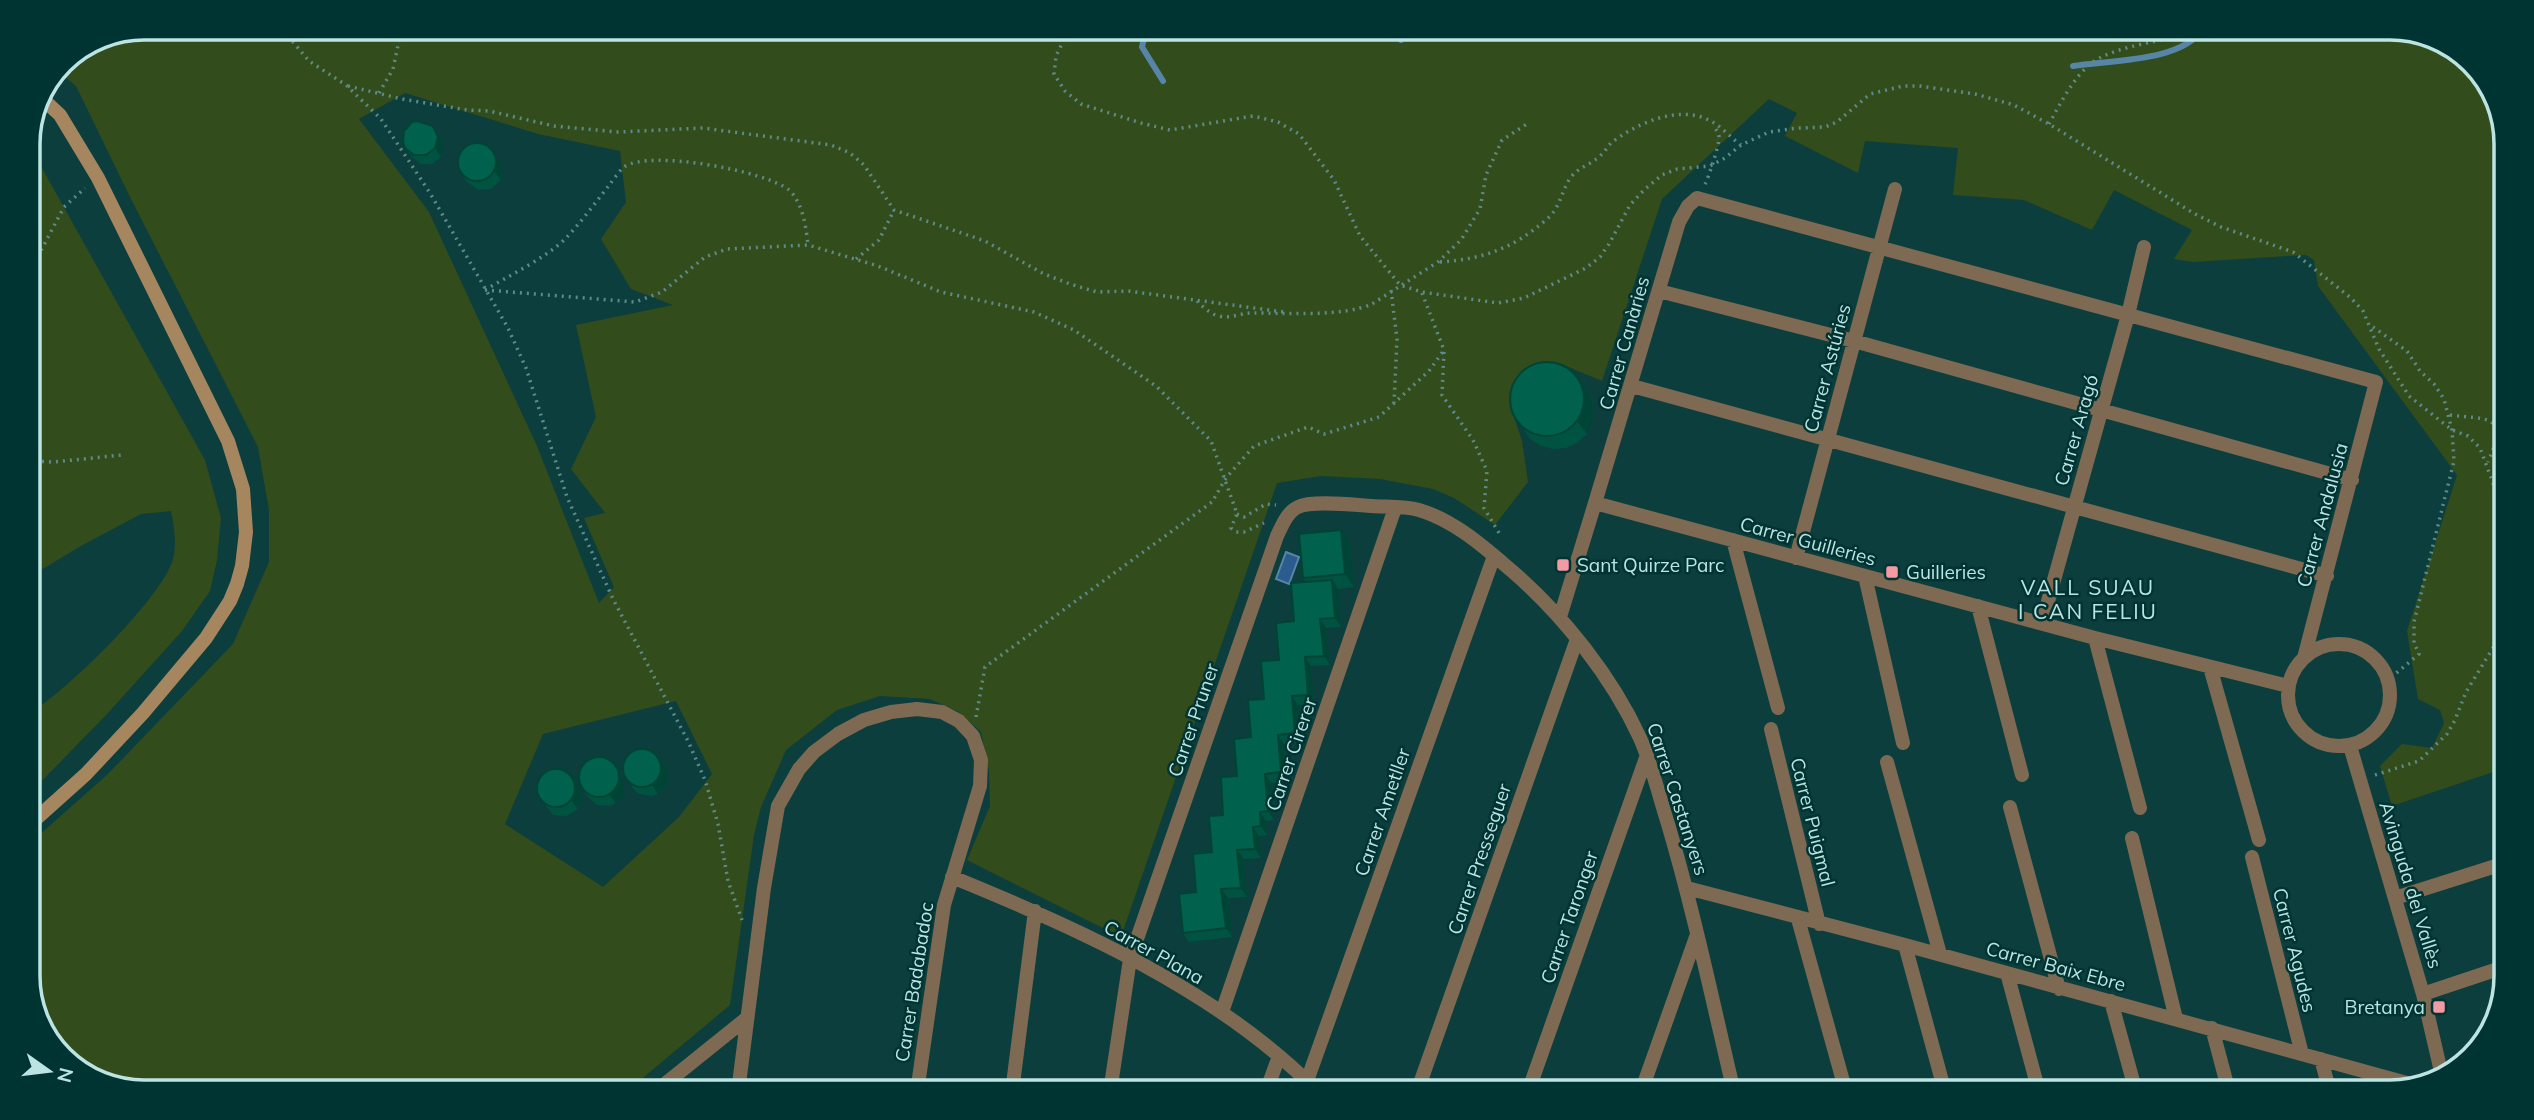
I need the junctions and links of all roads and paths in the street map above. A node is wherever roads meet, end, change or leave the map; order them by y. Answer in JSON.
{"nodes":[{"id":1,"x":291,"y":40,"type":"edge"},
{"id":2,"x":399,"y":40,"type":"edge"},
{"id":3,"x":1064,"y":40,"type":"edge"},
{"id":4,"x":2167,"y":40,"type":"edge"},
{"id":5,"x":346,"y":85,"type":"junction"},
{"id":6,"x":379,"y":93,"type":"junction"},
{"id":7,"x":49,"y":105,"type":"edge"},
{"id":8,"x":1711,"y":121,"type":"junction"},
{"id":9,"x":1527,"y":124,"type":"dead end"},
{"id":10,"x":2049,"y":124,"type":"junction"},
{"id":11,"x":1741,"y":145,"type":"junction"},
{"id":12,"x":1710,"y":166,"type":"junction"},
{"id":13,"x":98,"y":178,"type":"junction"},
{"id":14,"x":1895,"y":189,"type":"dead end"},
{"id":15,"x":894,"y":210,"type":"junction"},
{"id":16,"x":808,"y":244,"type":"junction"},
{"id":17,"x":1880,"y":247,"type":"junction"},
{"id":18,"x":2144,"y":247,"type":"dead end"},
{"id":19,"x":40,"y":252,"type":"edge"},
{"id":20,"x":856,"y":259,"type":"junction"},
{"id":21,"x":1438,"y":262,"type":"junction"},
{"id":22,"x":1400,"y":285,"type":"junction"},
{"id":23,"x":485,"y":290,"type":"junction"},
{"id":24,"x":1391,"y":290,"type":"junction"},
{"id":25,"x":1659,"y":290,"type":"junction"},
{"id":26,"x":1422,"y":292,"type":"junction"},
{"id":27,"x":1195,"y":300,"type":"junction"},
{"id":28,"x":1284,"y":312,"type":"junction"},
{"id":29,"x":2128,"y":315,"type":"junction"},
{"id":30,"x":2371,"y":326,"type":"junction"},
{"id":31,"x":1854,"y":341,"type":"junction"},
{"id":32,"x":1444,"y":350,"type":"junction"},
{"id":33,"x":1632,"y":386,"type":"junction"},
{"id":34,"x":1394,"y":403,"type":"junction"},
{"id":35,"x":2102,"y":410,"type":"junction"},
{"id":36,"x":2450,"y":415,"type":"junction"},
{"id":37,"x":2494,"y":428,"type":"edge"},
{"id":38,"x":2452,"y":430,"type":"junction"},
{"id":39,"x":1828,"y":440,"type":"junction"},
{"id":40,"x":2494,"y":443,"type":"edge"},
{"id":41,"x":122,"y":455,"type":"dead end"},
{"id":42,"x":40,"y":461,"type":"edge"},
{"id":43,"x":2487,"y":463,"type":"junction"},
{"id":44,"x":1226,"y":478,"type":"junction"},
{"id":45,"x":2352,"y":480,"type":"junction"},
{"id":46,"x":2494,"y":494,"type":"edge"},
{"id":47,"x":1595,"y":503,"type":"junction"},
{"id":48,"x":1301,"y":506,"type":"junction"},
{"id":49,"x":1395,"y":508,"type":"junction"},
{"id":50,"x":2074,"y":508,"type":"junction"},
{"id":51,"x":1237,"y":514,"type":"junction"},
{"id":52,"x":1733,"y":540,"type":"junction"},
{"id":53,"x":1489,"y":552,"type":"junction"},
{"id":54,"x":1796,"y":558,"type":"junction"},
{"id":55,"x":1865,"y":576,"type":"junction"},
{"id":56,"x":2327,"y":576,"type":"junction"},
{"id":57,"x":1978,"y":606,"type":"junction"},
{"id":58,"x":1559,"y":617,"type":"junction"},
{"id":59,"x":2042,"y":623,"type":"junction"},
{"id":60,"x":2095,"y":638,"type":"junction"},
{"id":61,"x":1577,"y":639,"type":"junction"},
{"id":62,"x":2494,"y":646,"type":"edge"},
{"id":63,"x":2304,"y":658,"type":"junction"},
{"id":64,"x":2210,"y":667,"type":"junction"},
{"id":65,"x":2388,"y":680,"type":"junction"},
{"id":66,"x":2288,"y":686,"type":"junction"},
{"id":67,"x":1778,"y":708,"type":"dead end"},
{"id":68,"x":1771,"y":729,"type":"dead end"},
{"id":69,"x":973,"y":736,"type":"junction"},
{"id":70,"x":1903,"y":743,"type":"dead end"},
{"id":71,"x":2350,"y":746,"type":"junction"},
{"id":72,"x":1647,"y":755,"type":"junction"},
{"id":73,"x":1887,"y":762,"type":"dead end"},
{"id":74,"x":2022,"y":775,"type":"dead end"},
{"id":75,"x":2359,"y":779,"type":"junction"},
{"id":76,"x":2010,"y":807,"type":"dead end"},
{"id":77,"x":2140,"y":808,"type":"dead end"},
{"id":78,"x":40,"y":815,"type":"edge"},
{"id":79,"x":2132,"y":838,"type":"dead end"},
{"id":80,"x":2259,"y":840,"type":"dead end"},
{"id":81,"x":2252,"y":857,"type":"dead end"},
{"id":82,"x":2494,"y":866,"type":"edge"},
{"id":83,"x":952,"y":877,"type":"junction"},
{"id":84,"x":1687,"y":888,"type":"junction"},
{"id":85,"x":2395,"y":898,"type":"junction"},
{"id":86,"x":1035,"y":911,"type":"junction"},
{"id":87,"x":1798,"y":919,"type":"junction"},
{"id":88,"x":1819,"y":924,"type":"junction"},
{"id":89,"x":1697,"y":935,"type":"junction"},
{"id":90,"x":757,"y":945,"type":"junction"},
{"id":91,"x":1905,"y":945,"type":"junction"},
{"id":92,"x":1940,"y":954,"type":"junction"},
{"id":93,"x":1130,"y":959,"type":"junction"},
{"id":94,"x":2494,"y":971,"type":"edge"},
{"id":95,"x":2007,"y":973,"type":"junction"},
{"id":96,"x":2059,"y":989,"type":"junction"},
{"id":97,"x":2423,"y":993,"type":"junction"},
{"id":98,"x":2111,"y":1001,"type":"junction"},
{"id":99,"x":1222,"y":1012,"type":"junction"},
{"id":100,"x":747,"y":1018,"type":"junction"},
{"id":101,"x":2176,"y":1018,"type":"junction"},
{"id":102,"x":2212,"y":1028,"type":"junction"},
{"id":103,"x":2302,"y":1054,"type":"junction"},
{"id":104,"x":1279,"y":1056,"type":"junction"},
{"id":105,"x":2321,"y":1059,"type":"junction"},
{"id":106,"x":2440,"y":1067,"type":"edge"},
{"id":107,"x":670,"y":1080,"type":"edge"},
{"id":108,"x":739,"y":1080,"type":"edge"},
{"id":109,"x":919,"y":1080,"type":"edge"},
{"id":110,"x":1014,"y":1080,"type":"edge"},
{"id":111,"x":1112,"y":1080,"type":"edge"},
{"id":112,"x":1270,"y":1080,"type":"edge"},
{"id":113,"x":1305,"y":1080,"type":"edge"},
{"id":114,"x":1315,"y":1080,"type":"edge"},
{"id":115,"x":1421,"y":1080,"type":"edge"},
{"id":116,"x":1532,"y":1080,"type":"edge"},
{"id":117,"x":1645,"y":1080,"type":"edge"},
{"id":118,"x":1731,"y":1080,"type":"edge"},
{"id":119,"x":1843,"y":1080,"type":"edge"},
{"id":120,"x":1942,"y":1080,"type":"edge"},
{"id":121,"x":2036,"y":1080,"type":"edge"},
{"id":122,"x":2133,"y":1080,"type":"edge"},
{"id":123,"x":2226,"y":1080,"type":"edge"},
{"id":124,"x":2327,"y":1080,"type":"edge"},
{"id":125,"x":2395,"y":1080,"type":"edge"}],
"edges":[{"from":1,"to":5,"type":"path"},
{"from":2,"to":6,"type":"path"},
{"from":3,"to":22,"type":"path"},
{"from":4,"to":10,"type":"path"},
{"from":5,"to":6,"type":"path"},
{"from":5,"to":23,"type":"path"},
{"from":6,"to":15,"type":"path"},
{"from":7,"to":13,"type":"main road"},
{"from":8,"to":11,"type":"path"},
{"from":8,"to":12,"type":"path"},
{"from":8,"to":21,"type":"path"},
{"from":9,"to":21,"type":"path"},
{"from":10,"to":11,"type":"path"},
{"from":10,"to":30,"type":"path"},
{"from":11,"to":12,"type":"path"},
{"from":12,"to":26,"type":"path"},
{"from":13,"to":19,"type":"path"},
{"from":13,"to":78,"type":"main road"},
{"from":14,"to":17,"type":"street","name":"Carrer Astúries"},
{"from":15,"to":20,"type":"path"},
{"from":15,"to":27,"type":"path"},
{"from":16,"to":20,"type":"path"},
{"from":16,"to":23,"type":"path"},
{"from":16,"to":23,"type":"path"},
{"from":17,"to":25,"type":"street","name":"Carrer Canàries"},
{"from":17,"to":29,"type":"street"},
{"from":17,"to":31,"type":"street","name":"Carrer Astúries"},
{"from":18,"to":29,"type":"street","name":"Carrer Aragó"},
{"from":20,"to":44,"type":"path"},
{"from":21,"to":22,"type":"path"},
{"from":22,"to":24,"type":"path"},
{"from":22,"to":26,"type":"path"},
{"from":23,"to":90,"type":"path"},
{"from":24,"to":28,"type":"path"},
{"from":24,"to":34,"type":"path"},
{"from":25,"to":31,"type":"street"},
{"from":25,"to":33,"type":"street","name":"Carrer Canàries"},
{"from":26,"to":32,"type":"path"},
{"from":27,"to":28,"type":"path"},
{"from":27,"to":28,"type":"path"},
{"from":29,"to":35,"type":"street","name":"Carrer Aragó"},
{"from":29,"to":45,"type":"street","name":"Carrer Andalusia"},
{"from":30,"to":36,"type":"path"},
{"from":30,"to":38,"type":"path"},
{"from":31,"to":35,"type":"street"},
{"from":31,"to":39,"type":"street","name":"Carrer Astúries"},
{"from":32,"to":34,"type":"path"},
{"from":32,"to":53,"type":"path"},
{"from":33,"to":39,"type":"street"},
{"from":33,"to":47,"type":"street","name":"Carrer Canàries"},
{"from":34,"to":44,"type":"path"},
{"from":35,"to":45,"type":"street"},
{"from":35,"to":50,"type":"street","name":"Carrer Aragó"},
{"from":36,"to":37,"type":"path"},
{"from":36,"to":38,"type":"path"},
{"from":38,"to":43,"type":"path"},
{"from":38,"to":65,"type":"path"},
{"from":39,"to":50,"type":"street"},
{"from":39,"to":54,"type":"street","name":"Carrer Astúries"},
{"from":40,"to":43,"type":"path"},
{"from":41,"to":42,"type":"path"},
{"from":43,"to":46,"type":"path"},
{"from":44,"to":51,"type":"path"},
{"from":44,"to":69,"type":"path"},
{"from":45,"to":56,"type":"street","name":"Carrer Andalusia"},
{"from":47,"to":52,"type":"street","name":"Carrer Guilleries"},
{"from":47,"to":58,"type":"street"},
{"from":48,"to":49,"type":"street","name":"Carrer Castanyers"},
{"from":48,"to":51,"type":"path"},
{"from":48,"to":51,"type":"path"},
{"from":48,"to":93,"type":"street","name":"Carrer Pruner"},
{"from":49,"to":53,"type":"street","name":"Carrer Castanyers"},
{"from":49,"to":99,"type":"street","name":"Carrer Cirerer"},
{"from":50,"to":56,"type":"street"},
{"from":50,"to":59,"type":"street","name":"Carrer Aragó"},
{"from":52,"to":54,"type":"street","name":"Carrer Guilleries"},
{"from":52,"to":67,"type":"street"},
{"from":53,"to":58,"type":"street","name":"Carrer Castanyers"},
{"from":53,"to":114,"type":"street","name":"Carrer Ametller"},
{"from":54,"to":55,"type":"street","name":"Carrer Guilleries"},
{"from":55,"to":57,"type":"street","name":"Carrer Guilleries"},
{"from":55,"to":70,"type":"street"},
{"from":56,"to":63,"type":"street","name":"Carrer Andalusia"},
{"from":57,"to":59,"type":"street","name":"Carrer Guilleries"},
{"from":57,"to":74,"type":"street"},
{"from":58,"to":61,"type":"street","name":"Carrer Castanyers"},
{"from":59,"to":60,"type":"street","name":"Carrer Guilleries"},
{"from":60,"to":64,"type":"street","name":"Carrer Guilleries"},
{"from":60,"to":77,"type":"street"},
{"from":61,"to":72,"type":"street","name":"Carrer Castanyers"},
{"from":61,"to":115,"type":"street","name":"Carrer Presseguer"},
{"from":62,"to":75,"type":"path"},
{"from":63,"to":65,"type":"street"},
{"from":63,"to":66,"type":"street"},
{"from":64,"to":66,"type":"street","name":"Carrer Guilleries"},
{"from":64,"to":80,"type":"street"},
{"from":65,"to":71,"type":"street"},
{"from":66,"to":71,"type":"street"},
{"from":68,"to":88,"type":"street","name":"Carrer Puigmal"},
{"from":69,"to":83,"type":"street","name":"Carrer Badabadoc"},
{"from":69,"to":90,"type":"street"},
{"from":71,"to":75,"type":"street","name":"Avinguda del Vallès"},
{"from":72,"to":84,"type":"street","name":"Carrer Castanyers"},
{"from":72,"to":116,"type":"street","name":"Carrer Taronger"},
{"from":73,"to":92,"type":"street"},
{"from":75,"to":85,"type":"street","name":"Avinguda del Vallès"},
{"from":76,"to":96,"type":"street"},
{"from":79,"to":101,"type":"street"},
{"from":81,"to":103,"type":"street","name":"Carrer Agudes"},
{"from":82,"to":85,"type":"street"},
{"from":83,"to":86,"type":"street","name":"Carrer Plana"},
{"from":83,"to":109,"type":"street","name":"Carrer Badabadoc"},
{"from":84,"to":87,"type":"street","name":"Carrer Baix Ebre"},
{"from":84,"to":89,"type":"street","name":"Carrer Castanyers"},
{"from":85,"to":97,"type":"street","name":"Avinguda del Vallès"},
{"from":86,"to":93,"type":"street","name":"Carrer Plana"},
{"from":86,"to":110,"type":"street"},
{"from":87,"to":88,"type":"street","name":"Carrer Baix Ebre"},
{"from":87,"to":119,"type":"street"},
{"from":88,"to":91,"type":"street","name":"Carrer Baix Ebre"},
{"from":89,"to":117,"type":"street"},
{"from":89,"to":118,"type":"street","name":"Carrer Castanyers"},
{"from":90,"to":100,"type":"street"},
{"from":91,"to":92,"type":"street","name":"Carrer Baix Ebre"},
{"from":91,"to":120,"type":"street"},
{"from":92,"to":95,"type":"street","name":"Carrer Baix Ebre"},
{"from":93,"to":99,"type":"street","name":"Carrer Plana"},
{"from":93,"to":111,"type":"street","name":"Carrer Pruner"},
{"from":94,"to":97,"type":"street"},
{"from":95,"to":96,"type":"street","name":"Carrer Baix Ebre"},
{"from":95,"to":121,"type":"street"},
{"from":96,"to":98,"type":"street","name":"Carrer Baix Ebre"},
{"from":97,"to":106,"type":"street","name":"Avinguda del Vallès"},
{"from":98,"to":101,"type":"street","name":"Carrer Baix Ebre"},
{"from":98,"to":122,"type":"street"},
{"from":99,"to":104,"type":"street","name":"Carrer Plana"},
{"from":100,"to":107,"type":"street"},
{"from":100,"to":108,"type":"street"},
{"from":101,"to":102,"type":"street","name":"Carrer Baix Ebre"},
{"from":102,"to":103,"type":"street","name":"Carrer Baix Ebre"},
{"from":102,"to":123,"type":"street"},
{"from":103,"to":105,"type":"street","name":"Carrer Baix Ebre"},
{"from":104,"to":112,"type":"street"},
{"from":104,"to":113,"type":"street","name":"Carrer Plana"},
{"from":105,"to":124,"type":"street"},
{"from":105,"to":125,"type":"street","name":"Carrer Baix Ebre"}]}
